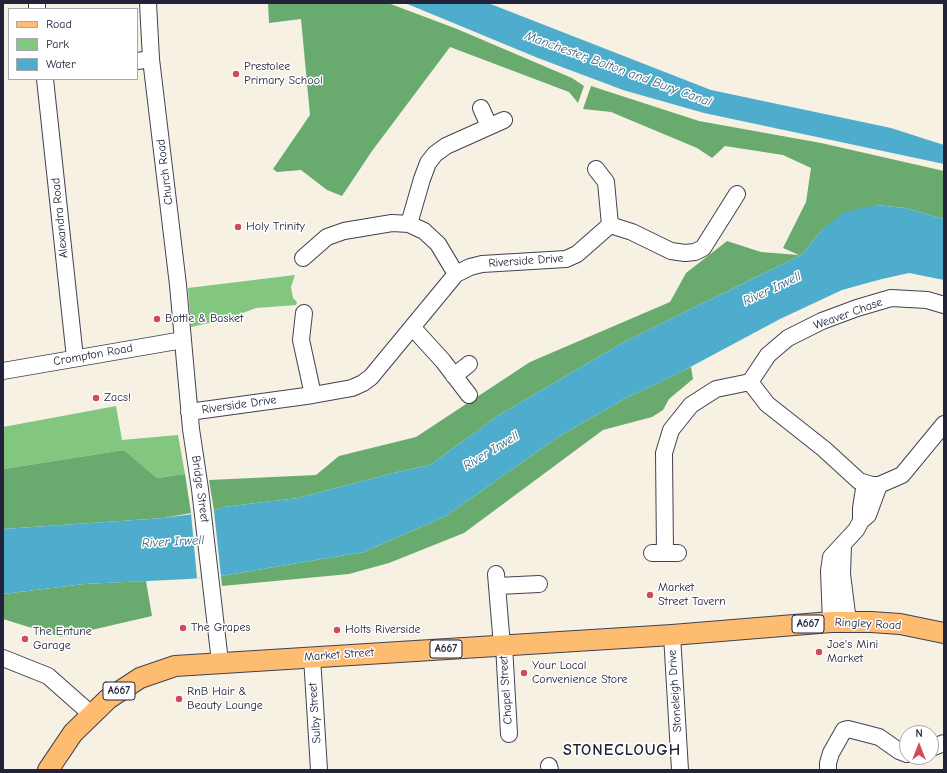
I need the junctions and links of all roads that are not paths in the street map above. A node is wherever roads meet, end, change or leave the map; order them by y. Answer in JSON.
{"nodes":[{"id":1,"x":148,"y":3,"type":"edge"},
{"id":2,"x":144,"y":60,"type":"edge"},
{"id":3,"x":45,"y":80,"type":"edge"},
{"id":4,"x":481,"y":108,"type":"dead end"},
{"id":5,"x":504,"y":120,"type":"dead end"},
{"id":6,"x":489,"y":126,"type":"junction"},
{"id":7,"x":596,"y":169,"type":"dead end"},
{"id":8,"x":737,"y":194,"type":"dead end"},
{"id":9,"x":409,"y":224,"type":"junction"},
{"id":10,"x":610,"y":225,"type":"junction"},
{"id":11,"x":303,"y":258,"type":"dead end"},
{"id":12,"x":456,"y":274,"type":"junction"},
{"id":13,"x":944,"y":305,"type":"edge"},
{"id":14,"x":304,"y":313,"type":"dead end"},
{"id":15,"x":413,"y":328,"type":"junction"},
{"id":16,"x":183,"y":340,"type":"junction"},
{"id":17,"x":75,"y":358,"type":"junction"},
{"id":18,"x":469,"y":364,"type":"dead end"},
{"id":19,"x":3,"y":371,"type":"edge"},
{"id":20,"x":454,"y":376,"type":"junction"},
{"id":21,"x":750,"y":382,"type":"junction"},
{"id":22,"x":313,"y":395,"type":"junction"},
{"id":23,"x":469,"y":396,"type":"dead end"},
{"id":24,"x":189,"y":412,"type":"junction"},
{"id":25,"x":944,"y":424,"type":"edge"},
{"id":26,"x":872,"y":484,"type":"junction"},
{"id":27,"x":665,"y":553,"type":"dead end"},
{"id":28,"x":539,"y":584,"type":"dead end"},
{"id":29,"x":840,"y":622,"type":"junction"},
{"id":30,"x":944,"y":633,"type":"edge"},
{"id":31,"x":672,"y":635,"type":"junction"},
{"id":32,"x":503,"y":646,"type":"junction"},
{"id":33,"x":312,"y":657,"type":"junction"},
{"id":34,"x":3,"y":658,"type":"edge"},
{"id":35,"x":220,"y":662,"type":"junction"},
{"id":36,"x":91,"y":714,"type":"junction"},
{"id":37,"x":509,"y":734,"type":"dead end"},
{"id":38,"x":899,"y":751,"type":"edge"},
{"id":39,"x":48,"y":770,"type":"edge"},
{"id":40,"x":319,"y":770,"type":"edge"},
{"id":41,"x":680,"y":770,"type":"edge"},
{"id":42,"x":828,"y":770,"type":"edge"}],
"edges":[{"from":1,"to":2,"type":"street","name":"Church Road"},
{"from":2,"to":16,"type":"street","name":"Church Road"},
{"from":3,"to":17,"type":"street","name":"Alexandra Road"},
{"from":4,"to":6,"type":"street"},
{"from":5,"to":6,"type":"street"},
{"from":6,"to":9,"type":"street"},
{"from":7,"to":10,"type":"street"},
{"from":8,"to":10,"type":"street"},
{"from":9,"to":11,"type":"street"},
{"from":9,"to":12,"type":"street"},
{"from":10,"to":12,"type":"street","name":"Riverside Drive"},
{"from":12,"to":15,"type":"street","name":"Riverside Drive"},
{"from":13,"to":21,"type":"street","name":"Weaver Chase"},
{"from":14,"to":22,"type":"street"},
{"from":15,"to":20,"type":"street"},
{"from":15,"to":22,"type":"street","name":"Riverside Drive"},
{"from":16,"to":17,"type":"street","name":"Crompton Road"},
{"from":16,"to":24,"type":"street","name":"Bridge Street"},
{"from":17,"to":19,"type":"street","name":"Crompton Road"},
{"from":18,"to":20,"type":"street"},
{"from":20,"to":23,"type":"street"},
{"from":21,"to":26,"type":"street"},
{"from":21,"to":27,"type":"street"},
{"from":22,"to":24,"type":"street","name":"Riverside Drive"},
{"from":24,"to":35,"type":"street","name":"Bridge Street"},
{"from":25,"to":26,"type":"street"},
{"from":26,"to":29,"type":"street"},
{"from":28,"to":32,"type":"street","name":"Chapel Street"},
{"from":29,"to":30,"type":"main road","name":"Ringley Road","number":"A667"},
{"from":29,"to":31,"type":"main road","name":"Ringley Road","number":"A667"},
{"from":31,"to":32,"type":"main road","name":"Market Street","number":"A667"},
{"from":31,"to":41,"type":"street","name":"Stoneleigh Drive"},
{"from":32,"to":33,"type":"main road","name":"Market Street","number":"A667"},
{"from":32,"to":37,"type":"street","name":"Chapel Street"},
{"from":33,"to":35,"type":"main road","name":"Market Street","number":"A667"},
{"from":33,"to":40,"type":"street","name":"Sulby Street"},
{"from":34,"to":36,"type":"street"},
{"from":35,"to":36,"type":"main road","name":"Market Street","number":"A667"},
{"from":36,"to":39,"type":"main road","name":"Market Street","number":"A667"},
{"from":38,"to":42,"type":"street"}]}
